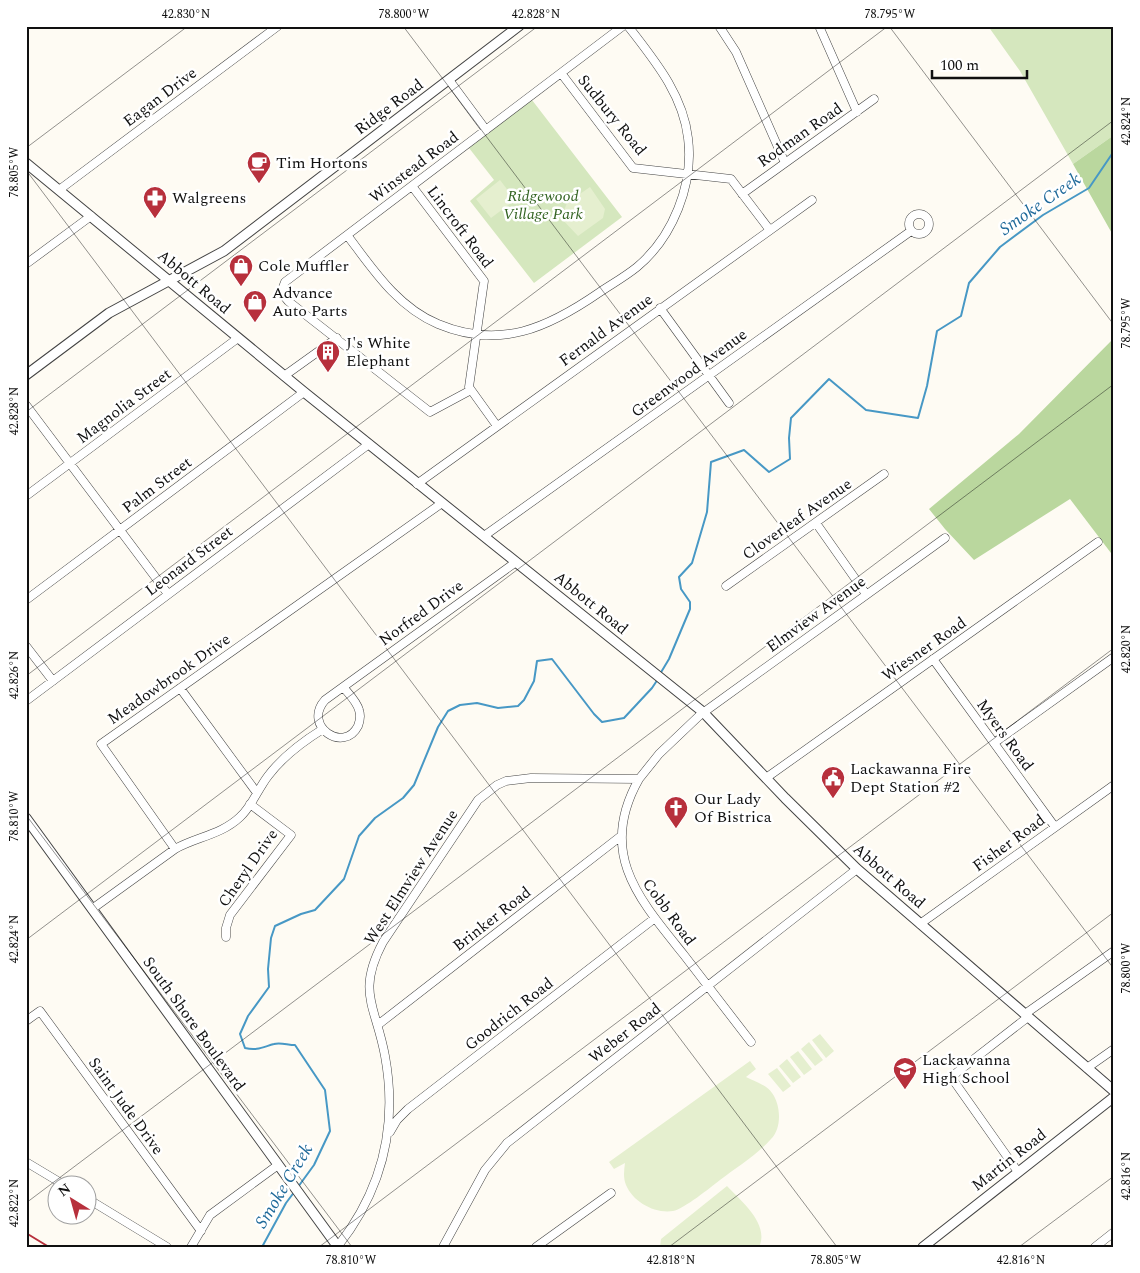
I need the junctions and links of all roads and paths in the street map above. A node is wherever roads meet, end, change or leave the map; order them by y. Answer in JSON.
{"nodes":[{"id":1,"x":278,"y":26,"type":"edge"},
{"id":2,"x":519,"y":26,"type":"edge"},
{"id":3,"x":623,"y":26,"type":"edge"},
{"id":4,"x":628,"y":26,"type":"edge"},
{"id":5,"x":719,"y":26,"type":"edge"},
{"id":6,"x":819,"y":26,"type":"edge"},
{"id":7,"x":561,"y":73,"type":"junction"},
{"id":8,"x":449,"y":80,"type":"junction"},
{"id":9,"x":874,"y":99,"type":"dead end"},
{"id":10,"x":857,"y":112,"type":"junction"},
{"id":11,"x":486,"y":130,"type":"junction"},
{"id":12,"x":26,"y":163,"type":"edge"},
{"id":13,"x":785,"y":163,"type":"junction"},
{"id":14,"x":687,"y":174,"type":"junction"},
{"id":15,"x":412,"y":186,"type":"junction"},
{"id":16,"x":59,"y":190,"type":"junction"},
{"id":17,"x":742,"y":194,"type":"junction"},
{"id":18,"x":812,"y":200,"type":"dead end"},
{"id":19,"x":91,"y":216,"type":"junction"},
{"id":20,"x":769,"y":230,"type":"junction"},
{"id":21,"x":911,"y":231,"type":"dead end"},
{"id":22,"x":347,"y":235,"type":"junction"},
{"id":23,"x":26,"y":264,"type":"edge"},
{"id":24,"x":169,"y":281,"type":"junction"},
{"id":25,"x":660,"y":308,"type":"junction"},
{"id":26,"x":476,"y":334,"type":"junction"},
{"id":27,"x":335,"y":337,"type":"junction"},
{"id":28,"x":238,"y":338,"type":"junction"},
{"id":29,"x":26,"y":375,"type":"edge"},
{"id":30,"x":284,"y":376,"type":"junction"},
{"id":31,"x":709,"y":376,"type":"junction"},
{"id":32,"x":471,"y":390,"type":"junction"},
{"id":33,"x":304,"y":392,"type":"junction"},
{"id":34,"x":729,"y":403,"type":"dead end"},
{"id":35,"x":26,"y":405,"type":"edge"},
{"id":36,"x":497,"y":426,"type":"junction"},
{"id":37,"x":369,"y":444,"type":"junction"},
{"id":38,"x":70,"y":464,"type":"junction"},
{"id":39,"x":884,"y":474,"type":"dead end"},
{"id":40,"x":417,"y":484,"type":"junction"},
{"id":41,"x":26,"y":496,"type":"edge"},
{"id":42,"x":442,"y":503,"type":"junction"},
{"id":43,"x":816,"y":523,"type":"junction"},
{"id":44,"x":120,"y":530,"type":"junction"},
{"id":45,"x":484,"y":536,"type":"junction"},
{"id":46,"x":945,"y":538,"type":"dead end"},
{"id":47,"x":1098,"y":542,"type":"dead end"},
{"id":48,"x":516,"y":562,"type":"junction"},
{"id":49,"x":726,"y":586,"type":"dead end"},
{"id":50,"x":168,"y":594,"type":"junction"},
{"id":51,"x":866,"y":594,"type":"junction"},
{"id":52,"x":26,"y":600,"type":"edge"},
{"id":53,"x":26,"y":646,"type":"edge"},
{"id":54,"x":1114,"y":657,"type":"edge"},
{"id":55,"x":933,"y":659,"type":"junction"},
{"id":56,"x":53,"y":681,"type":"junction"},
{"id":57,"x":180,"y":688,"type":"junction"},
{"id":58,"x":344,"y":688,"type":"junction"},
{"id":59,"x":26,"y":701,"type":"edge"},
{"id":60,"x":703,"y":712,"type":"junction"},
{"id":61,"x":322,"y":728,"type":"junction"},
{"id":62,"x":994,"y":743,"type":"junction"},
{"id":63,"x":766,"y":778,"type":"junction"},
{"id":64,"x":639,"y":780,"type":"junction"},
{"id":65,"x":1114,"y":785,"type":"edge"},
{"id":66,"x":257,"y":793,"type":"junction"},
{"id":67,"x":250,"y":804,"type":"junction"},
{"id":68,"x":26,"y":818,"type":"edge"},
{"id":69,"x":1056,"y":827,"type":"junction"},
{"id":70,"x":622,"y":836,"type":"junction"},
{"id":71,"x":175,"y":849,"type":"junction"},
{"id":72,"x":857,"y":869,"type":"junction"},
{"id":73,"x":92,"y":909,"type":"junction"},
{"id":74,"x":655,"y":918,"type":"junction"},
{"id":75,"x":920,"y":924,"type":"junction"},
{"id":76,"x":226,"y":937,"type":"dead end"},
{"id":77,"x":1114,"y":951,"type":"edge"},
{"id":78,"x":708,"y":986,"type":"junction"},
{"id":79,"x":1027,"y":1016,"type":"junction"},
{"id":80,"x":26,"y":1021,"type":"edge"},
{"id":81,"x":378,"y":1024,"type":"junction"},
{"id":82,"x":751,"y":1042,"type":"dead end"},
{"id":83,"x":1114,"y":1049,"type":"edge"},
{"id":84,"x":1087,"y":1068,"type":"junction"},
{"id":85,"x":1114,"y":1091,"type":"edge"},
{"id":86,"x":1114,"y":1097,"type":"edge"},
{"id":87,"x":388,"y":1138,"type":"junction"},
{"id":88,"x":26,"y":1162,"type":"edge"},
{"id":89,"x":278,"y":1165,"type":"junction"},
{"id":90,"x":1018,"y":1172,"type":"junction"},
{"id":91,"x":49,"y":1176,"type":"edge"},
{"id":92,"x":611,"y":1193,"type":"dead end"},
{"id":93,"x":98,"y":1205,"type":"edge"},
{"id":94,"x":201,"y":1231,"type":"junction"},
{"id":95,"x":1114,"y":1232,"type":"edge"},
{"id":96,"x":167,"y":1247,"type":"edge"},
{"id":97,"x":191,"y":1247,"type":"edge"},
{"id":98,"x":338,"y":1247,"type":"edge"},
{"id":99,"x":443,"y":1247,"type":"edge"},
{"id":100,"x":536,"y":1247,"type":"edge"},
{"id":101,"x":923,"y":1247,"type":"edge"},
{"id":102,"x":1095,"y":1247,"type":"edge"}],
"edges":[{"from":1,"to":16,"type":"street","name":"Eagan Drive"},
{"from":2,"to":8,"type":"street","name":"Ridge Road"},
{"from":3,"to":7,"type":"street","name":"Winstead Road"},
{"from":4,"to":14,"type":"street"},
{"from":5,"to":13,"type":"street"},
{"from":6,"to":10,"type":"street"},
{"from":7,"to":11,"type":"street","name":"Winstead Road"},
{"from":7,"to":14,"type":"street","name":"Sudbury Road"},
{"from":8,"to":11,"type":"street"},
{"from":8,"to":24,"type":"street","name":"Ridge Road"},
{"from":9,"to":10,"type":"street","name":"Rodman Road"},
{"from":10,"to":13,"type":"street","name":"Rodman Road"},
{"from":11,"to":15,"type":"street","name":"Winstead Road"},
{"from":12,"to":16,"type":"street","name":"Abbott Road"},
{"from":13,"to":17,"type":"street","name":"Rodman Road"},
{"from":14,"to":17,"type":"street","name":"Sudbury Road"},
{"from":14,"to":26,"type":"street"},
{"from":15,"to":22,"type":"street","name":"Winstead Road"},
{"from":15,"to":26,"type":"street","name":"Lincroft Road"},
{"from":16,"to":19,"type":"street","name":"Abbott Road"},
{"from":17,"to":20,"type":"street","name":"Sudbury Road"},
{"from":18,"to":20,"type":"street","name":"Fernald Avenue"},
{"from":19,"to":23,"type":"street"},
{"from":19,"to":24,"type":"street","name":"Abbott Road"},
{"from":20,"to":25,"type":"street","name":"Fernald Avenue"},
{"from":21,"to":31,"type":"street","name":"Greenwood Avenue"},
{"from":22,"to":26,"type":"street"},
{"from":22,"to":27,"type":"street","name":"Winstead Road"},
{"from":24,"to":28,"type":"street","name":"Abbott Road"},
{"from":24,"to":29,"type":"street","name":"Ridge Road"},
{"from":25,"to":31,"type":"street"},
{"from":25,"to":36,"type":"street","name":"Fernald Avenue"},
{"from":26,"to":32,"type":"street","name":"Lincroft Road"},
{"from":27,"to":30,"type":"street"},
{"from":27,"to":32,"type":"street"},
{"from":28,"to":30,"type":"street","name":"Abbott Road"},
{"from":28,"to":38,"type":"street","name":"Magnolia Street"},
{"from":30,"to":33,"type":"street","name":"Abbott Road"},
{"from":31,"to":34,"type":"street"},
{"from":31,"to":45,"type":"street","name":"Greenwood Avenue"},
{"from":32,"to":36,"type":"street"},
{"from":33,"to":37,"type":"street","name":"Abbott Road"},
{"from":33,"to":44,"type":"street","name":"Palm Street"},
{"from":35,"to":38,"type":"street"},
{"from":36,"to":40,"type":"street","name":"Fernald Avenue"},
{"from":37,"to":40,"type":"street","name":"Abbott Road"},
{"from":37,"to":50,"type":"street","name":"Leonard Street"},
{"from":38,"to":41,"type":"street","name":"Magnolia Street"},
{"from":38,"to":44,"type":"street"},
{"from":39,"to":43,"type":"street","name":"Cloverleaf Avenue"},
{"from":40,"to":42,"type":"street","name":"Abbott Road"},
{"from":42,"to":45,"type":"street","name":"Abbott Road"},
{"from":42,"to":57,"type":"street","name":"Meadowbrook Drive"},
{"from":43,"to":49,"type":"street","name":"Cloverleaf Avenue"},
{"from":43,"to":51,"type":"street"},
{"from":44,"to":50,"type":"street"},
{"from":44,"to":52,"type":"street","name":"Palm Street"},
{"from":45,"to":48,"type":"street","name":"Abbott Road"},
{"from":46,"to":51,"type":"street","name":"Elmview Avenue"},
{"from":47,"to":55,"type":"street","name":"Wiesner Road"},
{"from":48,"to":58,"type":"street","name":"Norfred Drive"},
{"from":48,"to":60,"type":"street","name":"Abbott Road"},
{"from":50,"to":56,"type":"street","name":"Leonard Street"},
{"from":51,"to":60,"type":"street","name":"Elmview Avenue"},
{"from":53,"to":56,"type":"street"},
{"from":54,"to":62,"type":"street"},
{"from":55,"to":62,"type":"street","name":"Myers Road"},
{"from":55,"to":63,"type":"street","name":"Wiesner Road"},
{"from":56,"to":59,"type":"street","name":"Leonard Street"},
{"from":57,"to":66,"type":"street"},
{"from":57,"to":71,"type":"street","name":"Meadowbrook Drive"},
{"from":58,"to":61,"type":"street","name":"Norfred Drive"},
{"from":58,"to":61,"type":"street"},
{"from":60,"to":63,"type":"street","name":"Abbott Road"},
{"from":60,"to":64,"type":"street"},
{"from":61,"to":66,"type":"street"},
{"from":62,"to":69,"type":"street","name":"Myers Road"},
{"from":63,"to":72,"type":"street","name":"Abbott Road"},
{"from":64,"to":70,"type":"street","name":"Cobb Road"},
{"from":64,"to":81,"type":"street","name":"West Elmview Avenue"},
{"from":65,"to":69,"type":"street","name":"Fisher Road"},
{"from":66,"to":67,"type":"street"},
{"from":67,"to":71,"type":"street"},
{"from":67,"to":76,"type":"street","name":"Cheryl Drive"},
{"from":68,"to":73,"type":"street","name":"South Shore Boulevard"},
{"from":69,"to":75,"type":"street","name":"Fisher Road"},
{"from":70,"to":74,"type":"street","name":"Cobb Road"},
{"from":70,"to":81,"type":"street","name":"Brinker Road"},
{"from":71,"to":73,"type":"street"},
{"from":72,"to":75,"type":"street","name":"Abbott Road"},
{"from":72,"to":78,"type":"street","name":"Weber Road"},
{"from":73,"to":89,"type":"street","name":"South Shore Boulevard"},
{"from":74,"to":78,"type":"street","name":"Cobb Road"},
{"from":74,"to":87,"type":"street","name":"Goodrich Road"},
{"from":75,"to":79,"type":"street","name":"Abbott Road"},
{"from":77,"to":79,"type":"street"},
{"from":78,"to":82,"type":"street","name":"Cobb Road"},
{"from":78,"to":99,"type":"street","name":"Weber Road"},
{"from":79,"to":84,"type":"street","name":"Abbott Road"},
{"from":79,"to":90,"type":"street"},
{"from":80,"to":94,"type":"street","name":"Saint Jude Drive"},
{"from":81,"to":87,"type":"street","name":"West Elmview Avenue"},
{"from":83,"to":84,"type":"street"},
{"from":84,"to":85,"type":"street","name":"Abbott Road"},
{"from":86,"to":90,"type":"street","name":"Martin Road"},
{"from":87,"to":98,"type":"street","name":"West Elmview Avenue"},
{"from":88,"to":91,"type":"street"},
{"from":89,"to":94,"type":"street"},
{"from":89,"to":98,"type":"street","name":"South Shore Boulevard"},
{"from":90,"to":101,"type":"street","name":"Martin Road"},
{"from":92,"to":100,"type":"street"},
{"from":93,"to":96,"type":"street"},
{"from":94,"to":97,"type":"street"},
{"from":95,"to":102,"type":"street"}]}
